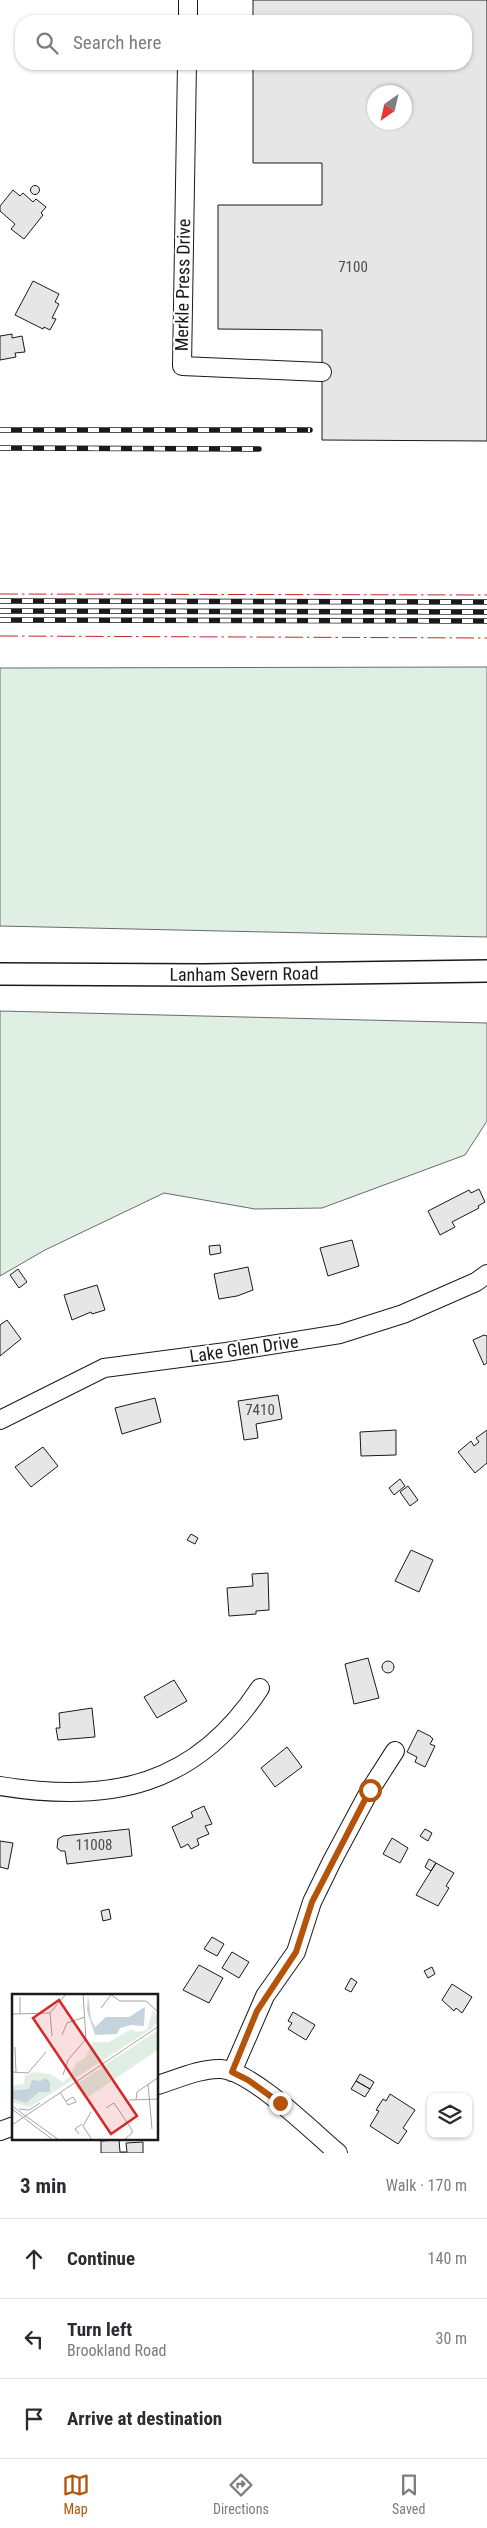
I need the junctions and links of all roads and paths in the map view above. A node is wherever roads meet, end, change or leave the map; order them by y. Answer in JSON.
{"nodes":[{"id":1,"x":188,"y":0,"type":"edge"},
{"id":2,"x":188,"y":15,"type":"edge"},
{"id":3,"x":187,"y":70,"type":"edge"},
{"id":4,"x":322,"y":372,"type":"dead end"},
{"id":5,"x":487,"y":971,"type":"edge"},
{"id":6,"x":0,"y":974,"type":"edge"},
{"id":7,"x":487,"y":1274,"type":"edge"},
{"id":8,"x":0,"y":1420,"type":"edge"},
{"id":9,"x":260,"y":1688,"type":"dead end"},
{"id":10,"x":395,"y":1751,"type":"dead end"},
{"id":11,"x":0,"y":1786,"type":"edge"},
{"id":12,"x":232,"y":2072,"type":"junction"},
{"id":13,"x":159,"y":2085,"type":"edge"},
{"id":14,"x":12,"y":2127,"type":"edge"},
{"id":15,"x":0,"y":2131,"type":"edge"},
{"id":16,"x":338,"y":2153,"type":"edge"}],
"edges":[{"from":1,"to":2,"type":"street"},
{"from":3,"to":4,"type":"street","name":"Merkle Press Drive"},
{"from":5,"to":6,"type":"main road","name":"Lanham Severn Road"},
{"from":7,"to":8,"type":"street","name":"Lake Glen Drive"},
{"from":9,"to":11,"type":"street"},
{"from":10,"to":12,"type":"street"},
{"from":12,"to":13,"type":"street"},
{"from":12,"to":16,"type":"street"},
{"from":14,"to":15,"type":"street"}]}
